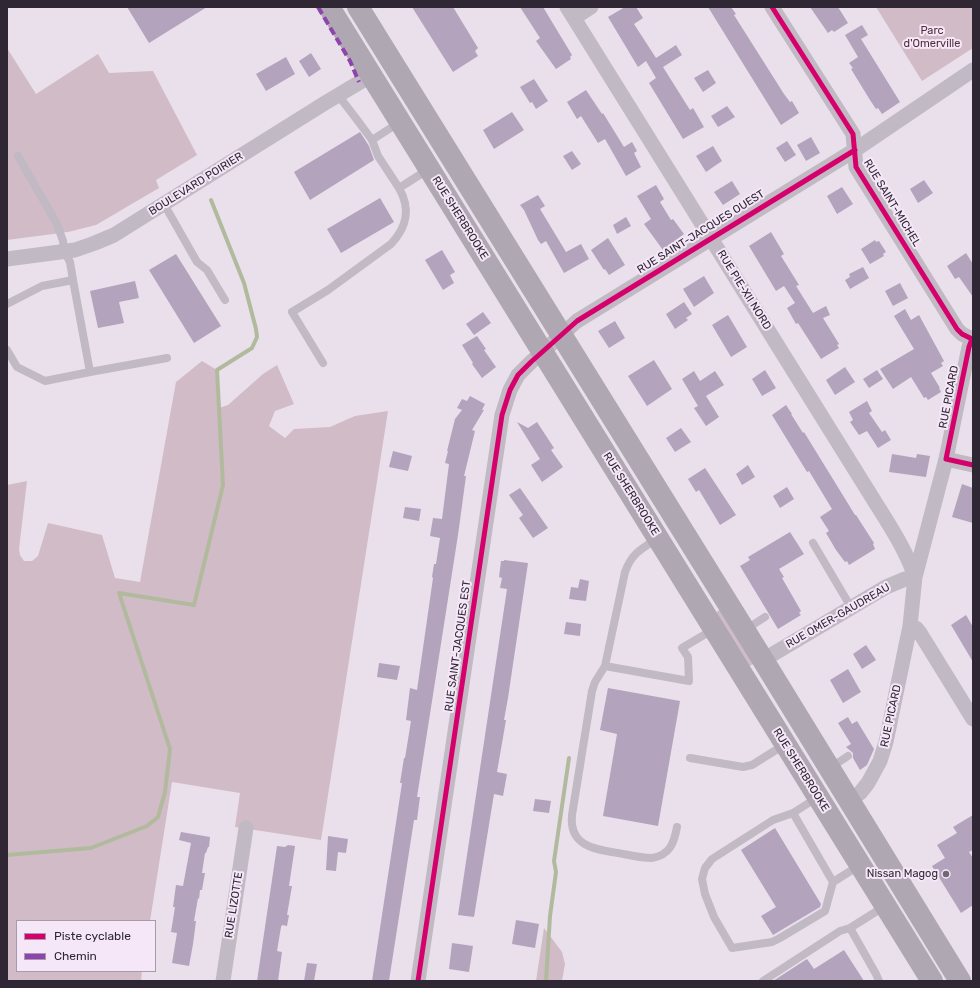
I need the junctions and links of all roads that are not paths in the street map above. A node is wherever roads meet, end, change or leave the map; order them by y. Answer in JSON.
{"nodes":[{"id":1,"x":329,"y":7,"type":"edge"},
{"id":2,"x":358,"y":7,"type":"edge"},
{"id":3,"x":591,"y":7,"type":"edge"},
{"id":4,"x":772,"y":7,"type":"edge"},
{"id":5,"x":570,"y":12,"type":"edge"},
{"id":6,"x":973,"y":70,"type":"edge"},
{"id":7,"x":372,"y":75,"type":"junction"},
{"id":8,"x":338,"y":95,"type":"junction"},
{"id":9,"x":400,"y":121,"type":"junction"},
{"id":10,"x":372,"y":140,"type":"junction"},
{"id":11,"x":855,"y":150,"type":"junction"},
{"id":12,"x":18,"y":156,"type":"dead end"},
{"id":13,"x":430,"y":169,"type":"junction"},
{"id":14,"x":399,"y":188,"type":"junction"},
{"id":15,"x":164,"y":204,"type":"junction"},
{"id":16,"x":711,"y":237,"type":"junction"},
{"id":17,"x":64,"y":251,"type":"junction"},
{"id":18,"x":7,"y":259,"type":"edge"},
{"id":19,"x":72,"y":280,"type":"junction"},
{"id":20,"x":225,"y":300,"type":"dead end"},
{"id":21,"x":7,"y":304,"type":"edge"},
{"id":22,"x":561,"y":334,"type":"junction"},
{"id":23,"x":973,"y":339,"type":"edge"},
{"id":24,"x":7,"y":350,"type":"edge"},
{"id":25,"x":543,"y":351,"type":"junction"},
{"id":26,"x":167,"y":358,"type":"dead end"},
{"id":27,"x":323,"y":363,"type":"dead end"},
{"id":28,"x":90,"y":372,"type":"junction"},
{"id":29,"x":946,"y":458,"type":"junction"},
{"id":30,"x":973,"y":465,"type":"edge"},
{"id":31,"x":658,"y":538,"type":"junction"},
{"id":32,"x":813,"y":543,"type":"dead end"},
{"id":33,"x":915,"y":577,"type":"junction"},
{"id":34,"x":852,"y":609,"type":"junction"},
{"id":35,"x":765,"y":617,"type":"dead end"},
{"id":36,"x":910,"y":626,"type":"junction"},
{"id":37,"x":714,"y":628,"type":"junction"},
{"id":38,"x":744,"y":630,"type":"junction"},
{"id":39,"x":763,"y":660,"type":"junction"},
{"id":40,"x":605,"y":666,"type":"junction"},
{"id":41,"x":973,"y":719,"type":"edge"},
{"id":42,"x":785,"y":744,"type":"junction"},
{"id":43,"x":848,"y":756,"type":"dead end"},
{"id":44,"x":690,"y":758,"type":"dead end"},
{"id":45,"x":829,"y":768,"type":"junction"},
{"id":46,"x":818,"y":797,"type":"junction"},
{"id":47,"x":850,"y":801,"type":"junction"},
{"id":48,"x":793,"y":813,"type":"junction"},
{"id":49,"x":677,"y":827,"type":"dead end"},
{"id":50,"x":246,"y":828,"type":"dead end"},
{"id":51,"x":860,"y":865,"type":"junction"},
{"id":52,"x":833,"y":882,"type":"junction"},
{"id":53,"x":886,"y":906,"type":"junction"},
{"id":54,"x":850,"y":928,"type":"junction"},
{"id":55,"x":973,"y":978,"type":"edge"},
{"id":56,"x":223,"y":981,"type":"edge"},
{"id":57,"x":418,"y":981,"type":"edge"},
{"id":58,"x":763,"y":981,"type":"edge"},
{"id":59,"x":879,"y":981,"type":"edge"},
{"id":60,"x":932,"y":981,"type":"edge"},
{"id":61,"x":960,"y":981,"type":"edge"},
{"id":62,"x":969,"y":981,"type":"edge"}],
"edges":[{"from":1,"to":7,"type":"main road","name":"RUE SHERBROOKE"},
{"from":2,"to":22,"type":"main road"},
{"from":3,"to":5,"type":"street"},
{"from":4,"to":11,"type":"street","name":"RUE SAINT-MICHEL"},
{"from":5,"to":16,"type":"street","name":"RUE PIE-XII NORD"},
{"from":6,"to":11,"type":"street","name":"RUE SAINT-JACQUES OUEST"},
{"from":7,"to":8,"type":"street","name":"BOULEVARD POIRIER"},
{"from":7,"to":9,"type":"main road","name":"RUE SHERBROOKE"},
{"from":8,"to":10,"type":"lane"},
{"from":8,"to":15,"type":"street","name":"BOULEVARD POIRIER"},
{"from":9,"to":10,"type":"lane"},
{"from":9,"to":13,"type":"main road","name":"RUE SHERBROOKE"},
{"from":10,"to":14,"type":"lane"},
{"from":11,"to":16,"type":"street","name":"RUE SAINT-JACQUES OUEST"},
{"from":11,"to":23,"type":"street","name":"RUE SAINT-MICHEL"},
{"from":12,"to":17,"type":"lane"},
{"from":13,"to":14,"type":"lane"},
{"from":13,"to":25,"type":"main road","name":"RUE SHERBROOKE"},
{"from":14,"to":27,"type":"lane"},
{"from":15,"to":17,"type":"street","name":"BOULEVARD POIRIER"},
{"from":15,"to":20,"type":"lane"},
{"from":16,"to":22,"type":"street","name":"RUE SAINT-JACQUES OUEST"},
{"from":16,"to":33,"type":"street","name":"RUE PIE-XII NORD"},
{"from":17,"to":18,"type":"street","name":"BOULEVARD POIRIER"},
{"from":17,"to":19,"type":"lane"},
{"from":19,"to":21,"type":"lane"},
{"from":19,"to":28,"type":"lane"},
{"from":22,"to":25,"type":"street","name":"RUE SAINT-JACQUES EST"},
{"from":22,"to":38,"type":"main road"},
{"from":23,"to":29,"type":"street","name":"RUE PICARD"},
{"from":24,"to":28,"type":"lane"},
{"from":25,"to":31,"type":"main road","name":"RUE SHERBROOKE"},
{"from":25,"to":57,"type":"street","name":"RUE SAINT-JACQUES EST"},
{"from":26,"to":28,"type":"lane"},
{"from":29,"to":30,"type":"street"},
{"from":29,"to":33,"type":"street","name":"RUE PICARD"},
{"from":31,"to":37,"type":"main road","name":"RUE SHERBROOKE"},
{"from":31,"to":40,"type":"lane"},
{"from":32,"to":34,"type":"lane"},
{"from":33,"to":34,"type":"street","name":"RUE OMER-GAUDREAU"},
{"from":33,"to":36,"type":"street","name":"RUE PICARD"},
{"from":34,"to":39,"type":"street","name":"RUE OMER-GAUDREAU"},
{"from":35,"to":38,"type":"lane"},
{"from":36,"to":41,"type":"street"},
{"from":36,"to":47,"type":"street","name":"RUE PICARD"},
{"from":37,"to":40,"type":"lane"},
{"from":37,"to":42,"type":"main road","name":"RUE SHERBROOKE"},
{"from":38,"to":39,"type":"main road"},
{"from":39,"to":45,"type":"main road"},
{"from":40,"to":49,"type":"lane"},
{"from":42,"to":44,"type":"lane"},
{"from":42,"to":46,"type":"main road","name":"RUE SHERBROOKE"},
{"from":43,"to":45,"type":"lane"},
{"from":45,"to":47,"type":"main road"},
{"from":46,"to":48,"type":"lane"},
{"from":46,"to":51,"type":"main road","name":"RUE SHERBROOKE"},
{"from":47,"to":61,"type":"main road"},
{"from":48,"to":52,"type":"lane"},
{"from":48,"to":52,"type":"lane"},
{"from":50,"to":56,"type":"street","name":"RUE LIZOTTE"},
{"from":51,"to":52,"type":"lane"},
{"from":51,"to":53,"type":"main road","name":"RUE SHERBROOKE"},
{"from":53,"to":54,"type":"lane"},
{"from":53,"to":60,"type":"main road","name":"RUE SHERBROOKE"},
{"from":54,"to":58,"type":"lane"},
{"from":54,"to":59,"type":"lane"},
{"from":55,"to":62,"type":"street"}]}
